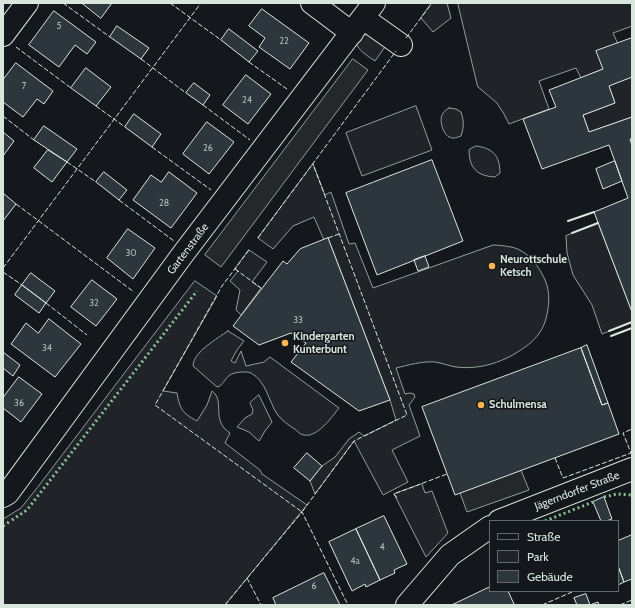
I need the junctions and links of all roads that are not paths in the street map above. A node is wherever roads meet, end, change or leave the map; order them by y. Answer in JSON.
{"nodes":[{"id":1,"x":27,"y":3,"type":"edge"},
{"id":2,"x":312,"y":3,"type":"edge"},
{"id":3,"x":363,"y":18,"type":"edge"},
{"id":4,"x":3,"y":35,"type":"edge"},
{"id":5,"x":401,"y":45,"type":"dead end"},
{"id":6,"x":632,"y":470,"type":"edge"},
{"id":7,"x":5,"y":491,"type":"edge"},
{"id":8,"x":502,"y":520,"type":"edge"},
{"id":9,"x":489,"y":528,"type":"edge"},
{"id":10,"x":411,"y":603,"type":"edge"}],
"edges":[{"from":1,"to":4,"type":"street"},
{"from":2,"to":3,"type":"street"},
{"from":3,"to":5,"type":"street"},
{"from":3,"to":7,"type":"street","name":"Gartenstraße"},
{"from":6,"to":8,"type":"street","name":"Jägerndorfer Straße"},
{"from":9,"to":10,"type":"street"}]}
